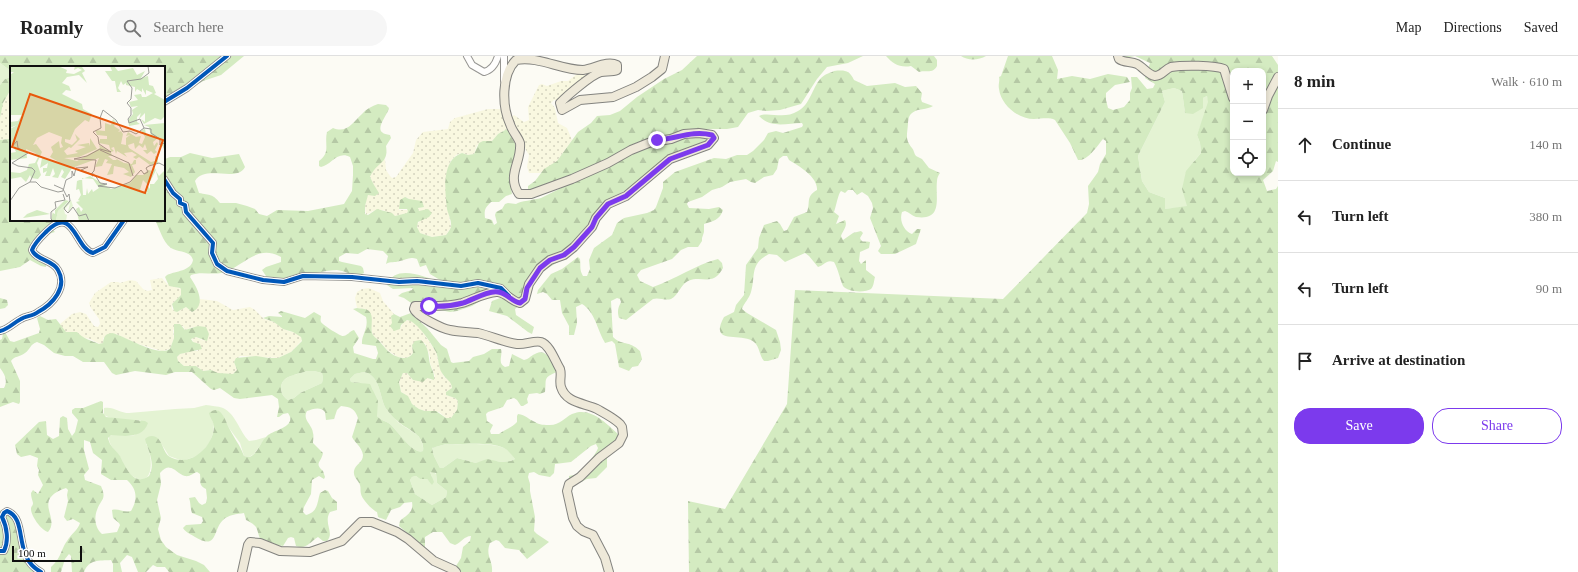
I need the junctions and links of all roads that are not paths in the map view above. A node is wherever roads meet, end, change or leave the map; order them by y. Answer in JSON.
{"nodes":[{"id":1,"x":227,"y":56,"type":"edge"},
{"id":2,"x":467,"y":56,"type":"edge"},
{"id":3,"x":498,"y":56,"type":"edge"},
{"id":4,"x":504,"y":56,"type":"edge"},
{"id":5,"x":665,"y":56,"type":"edge"},
{"id":6,"x":1118,"y":56,"type":"edge"},
{"id":7,"x":1278,"y":77,"type":"edge"},
{"id":8,"x":505,"y":87,"type":"junction"},
{"id":9,"x":1230,"y":88,"type":"edge"},
{"id":10,"x":165,"y":101,"type":"edge"},
{"id":11,"x":1265,"y":104,"type":"edge"},
{"id":12,"x":165,"y":181,"type":"edge"},
{"id":13,"x":123,"y":221,"type":"edge"},
{"id":14,"x":509,"y":296,"type":"junction"},
{"id":15,"x":0,"y":331,"type":"edge"},
{"id":16,"x":0,"y":551,"type":"edge"},
{"id":17,"x":41,"y":572,"type":"edge"},
{"id":18,"x":242,"y":572,"type":"edge"},
{"id":19,"x":456,"y":572,"type":"edge"},
{"id":20,"x":609,"y":572,"type":"edge"}],
"edges":[{"from":1,"to":10,"type":"street"},
{"from":2,"to":3,"type":"street"},
{"from":4,"to":8,"type":"street"},
{"from":5,"to":8,"type":"main road"},
{"from":6,"to":9,"type":"main road"},
{"from":7,"to":11,"type":"main road"},
{"from":8,"to":14,"type":"main road"},
{"from":12,"to":14,"type":"street"},
{"from":13,"to":15,"type":"street"},
{"from":14,"to":20,"type":"main road"},
{"from":16,"to":17,"type":"street"},
{"from":18,"to":19,"type":"main road"}]}
